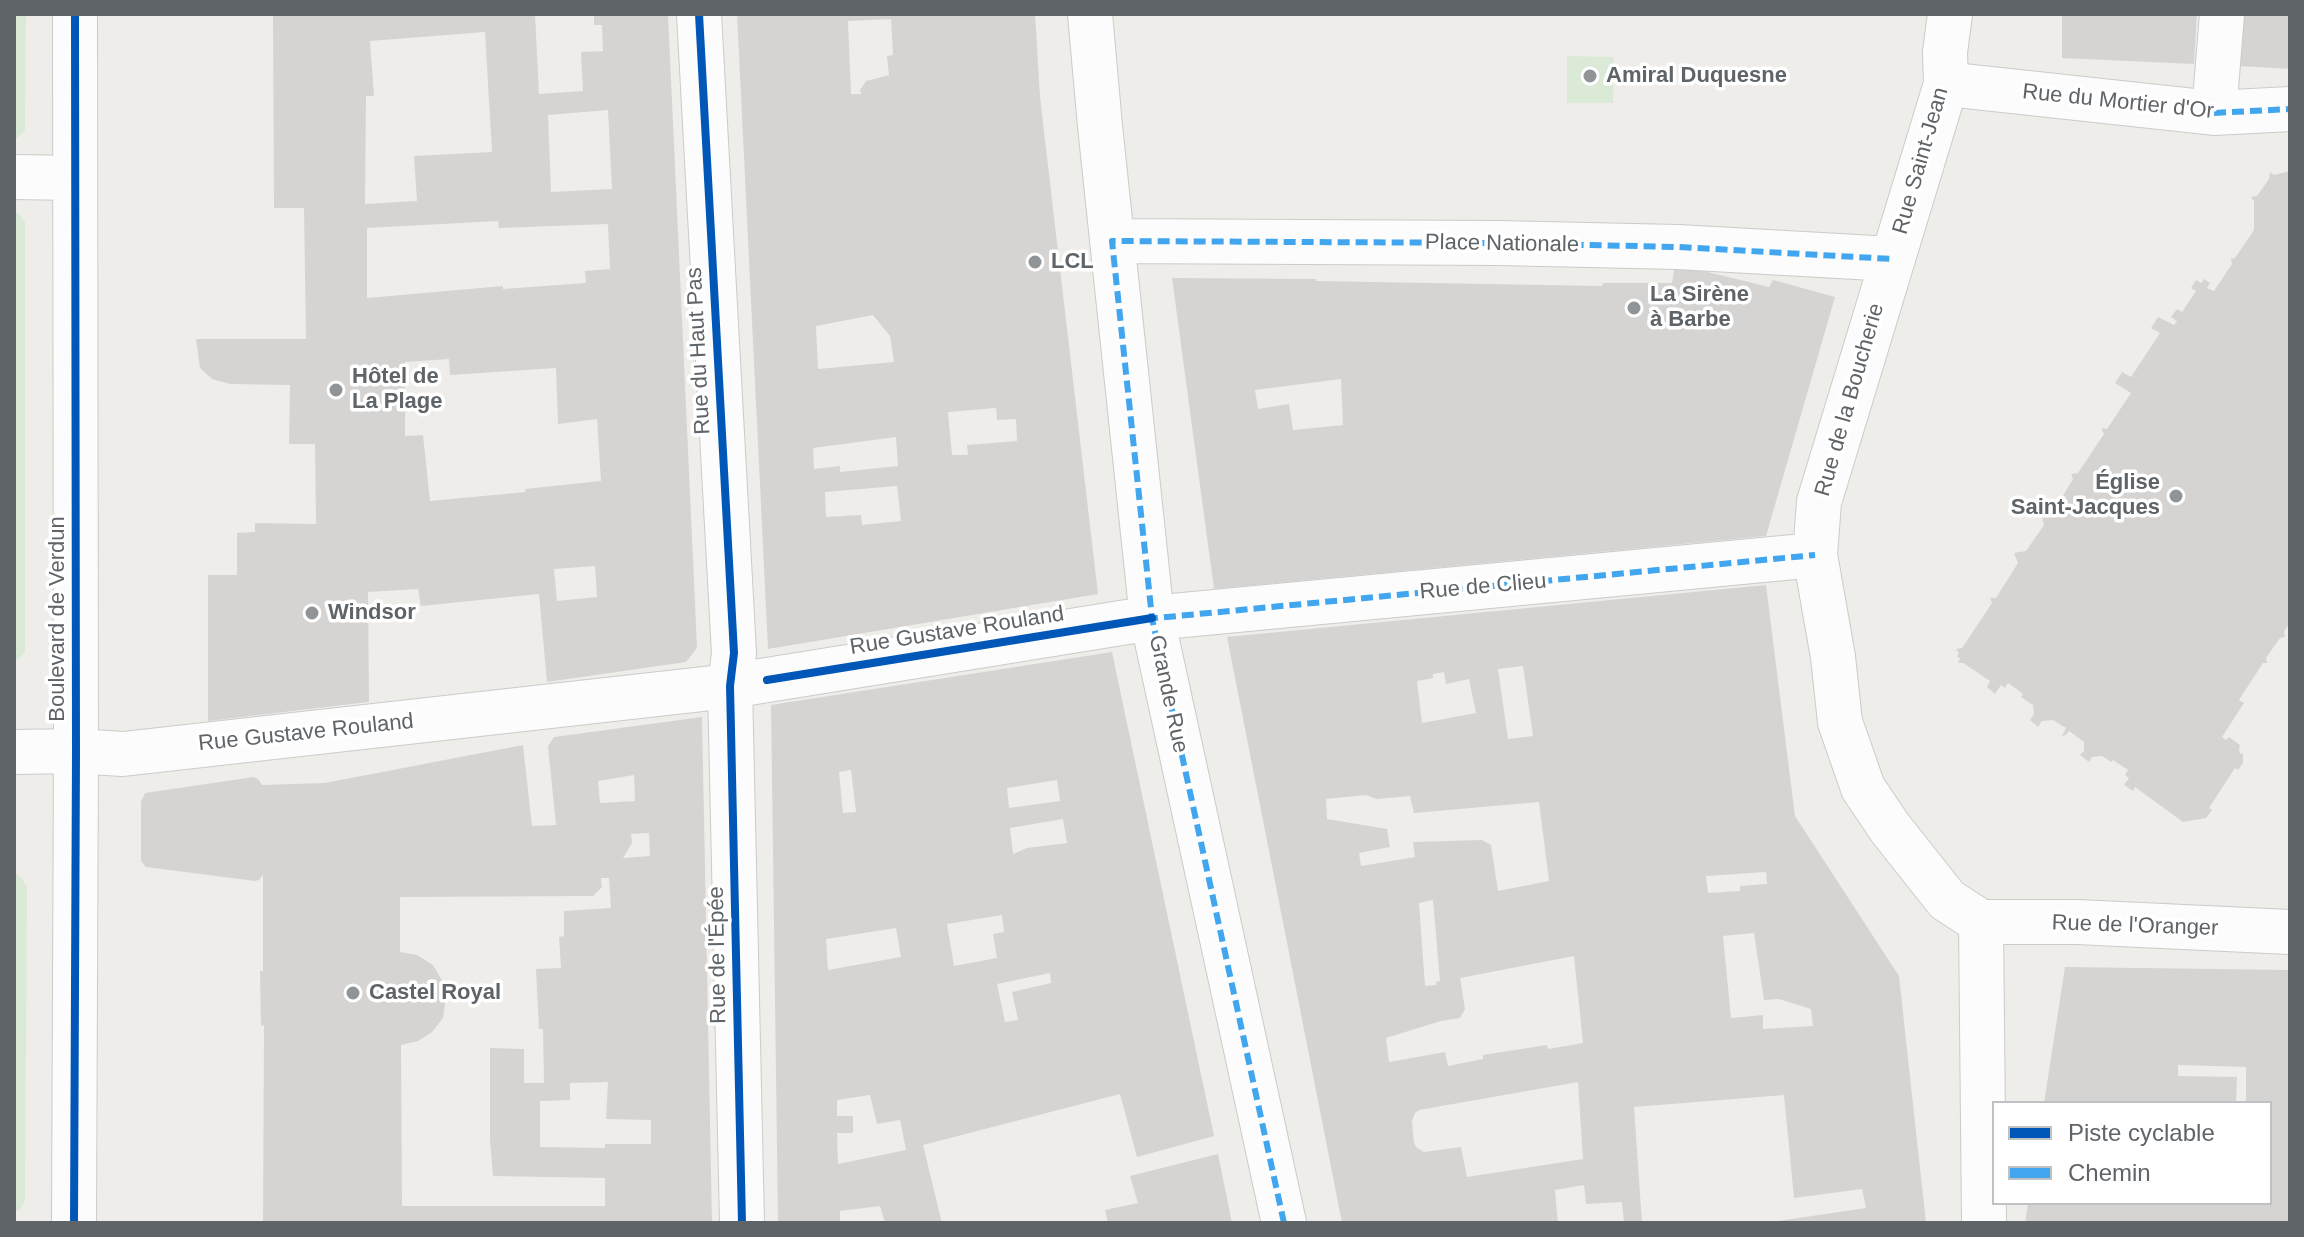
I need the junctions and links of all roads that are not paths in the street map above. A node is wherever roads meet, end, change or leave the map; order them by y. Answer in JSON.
{"nodes":[{"id":1,"x":75,"y":14,"type":"edge"},
{"id":2,"x":699,"y":14,"type":"edge"},
{"id":3,"x":1090,"y":14,"type":"edge"},
{"id":4,"x":1950,"y":14,"type":"edge"},
{"id":5,"x":2222,"y":14,"type":"edge"},
{"id":6,"x":1946,"y":84,"type":"junction"},
{"id":7,"x":2290,"y":109,"type":"edge"},
{"id":8,"x":2214,"y":113,"type":"junction"},
{"id":9,"x":14,"y":177,"type":"edge"},
{"id":10,"x":74,"y":178,"type":"junction"},
{"id":11,"x":1112,"y":241,"type":"junction"},
{"id":12,"x":1892,"y":259,"type":"junction"},
{"id":13,"x":1815,"y":555,"type":"junction"},
{"id":14,"x":1152,"y":618,"type":"junction"},
{"id":15,"x":748,"y":683,"type":"junction"},
{"id":16,"x":76,"y":751,"type":"junction"},
{"id":17,"x":14,"y":752,"type":"edge"},
{"id":18,"x":1981,"y":922,"type":"junction"},
{"id":19,"x":2290,"y":932,"type":"edge"},
{"id":20,"x":74,"y":1223,"type":"edge"},
{"id":21,"x":742,"y":1223,"type":"edge"},
{"id":22,"x":1284,"y":1223,"type":"edge"},
{"id":23,"x":1984,"y":1223,"type":"edge"}],
"edges":[{"from":1,"to":10,"type":"street","name":"Boulevard de Verdun"},
{"from":2,"to":15,"type":"street","name":"Rue du Haut Pas"},
{"from":3,"to":11,"type":"street","name":"Grande Rue"},
{"from":4,"to":6,"type":"street","name":"Rue Saint-Jean"},
{"from":5,"to":8,"type":"street"},
{"from":6,"to":8,"type":"street","name":"Rue du Mortier d'Or"},
{"from":6,"to":12,"type":"street","name":"Rue Saint-Jean"},
{"from":7,"to":8,"type":"street","name":"Rue du Mortier d'Or"},
{"from":9,"to":10,"type":"street"},
{"from":10,"to":16,"type":"street","name":"Boulevard de Verdun"},
{"from":11,"to":12,"type":"street","name":"Place Nationale"},
{"from":11,"to":14,"type":"street","name":"Grande Rue"},
{"from":12,"to":13,"type":"street","name":"Rue de la Boucherie"},
{"from":13,"to":14,"type":"street","name":"Rue de Clieu"},
{"from":13,"to":18,"type":"street","name":"Rue de la Boucherie"},
{"from":14,"to":15,"type":"street","name":"Rue Gustave Rouland"},
{"from":14,"to":22,"type":"street","name":"Grande Rue"},
{"from":15,"to":16,"type":"street","name":"Rue Gustave Rouland"},
{"from":15,"to":21,"type":"street","name":"Rue de l'Épée"},
{"from":16,"to":17,"type":"street","name":"Rue Gustave Rouland"},
{"from":16,"to":20,"type":"street","name":"Boulevard de Verdun"},
{"from":18,"to":19,"type":"street","name":"Rue de l'Oranger"},
{"from":18,"to":23,"type":"street"}]}
